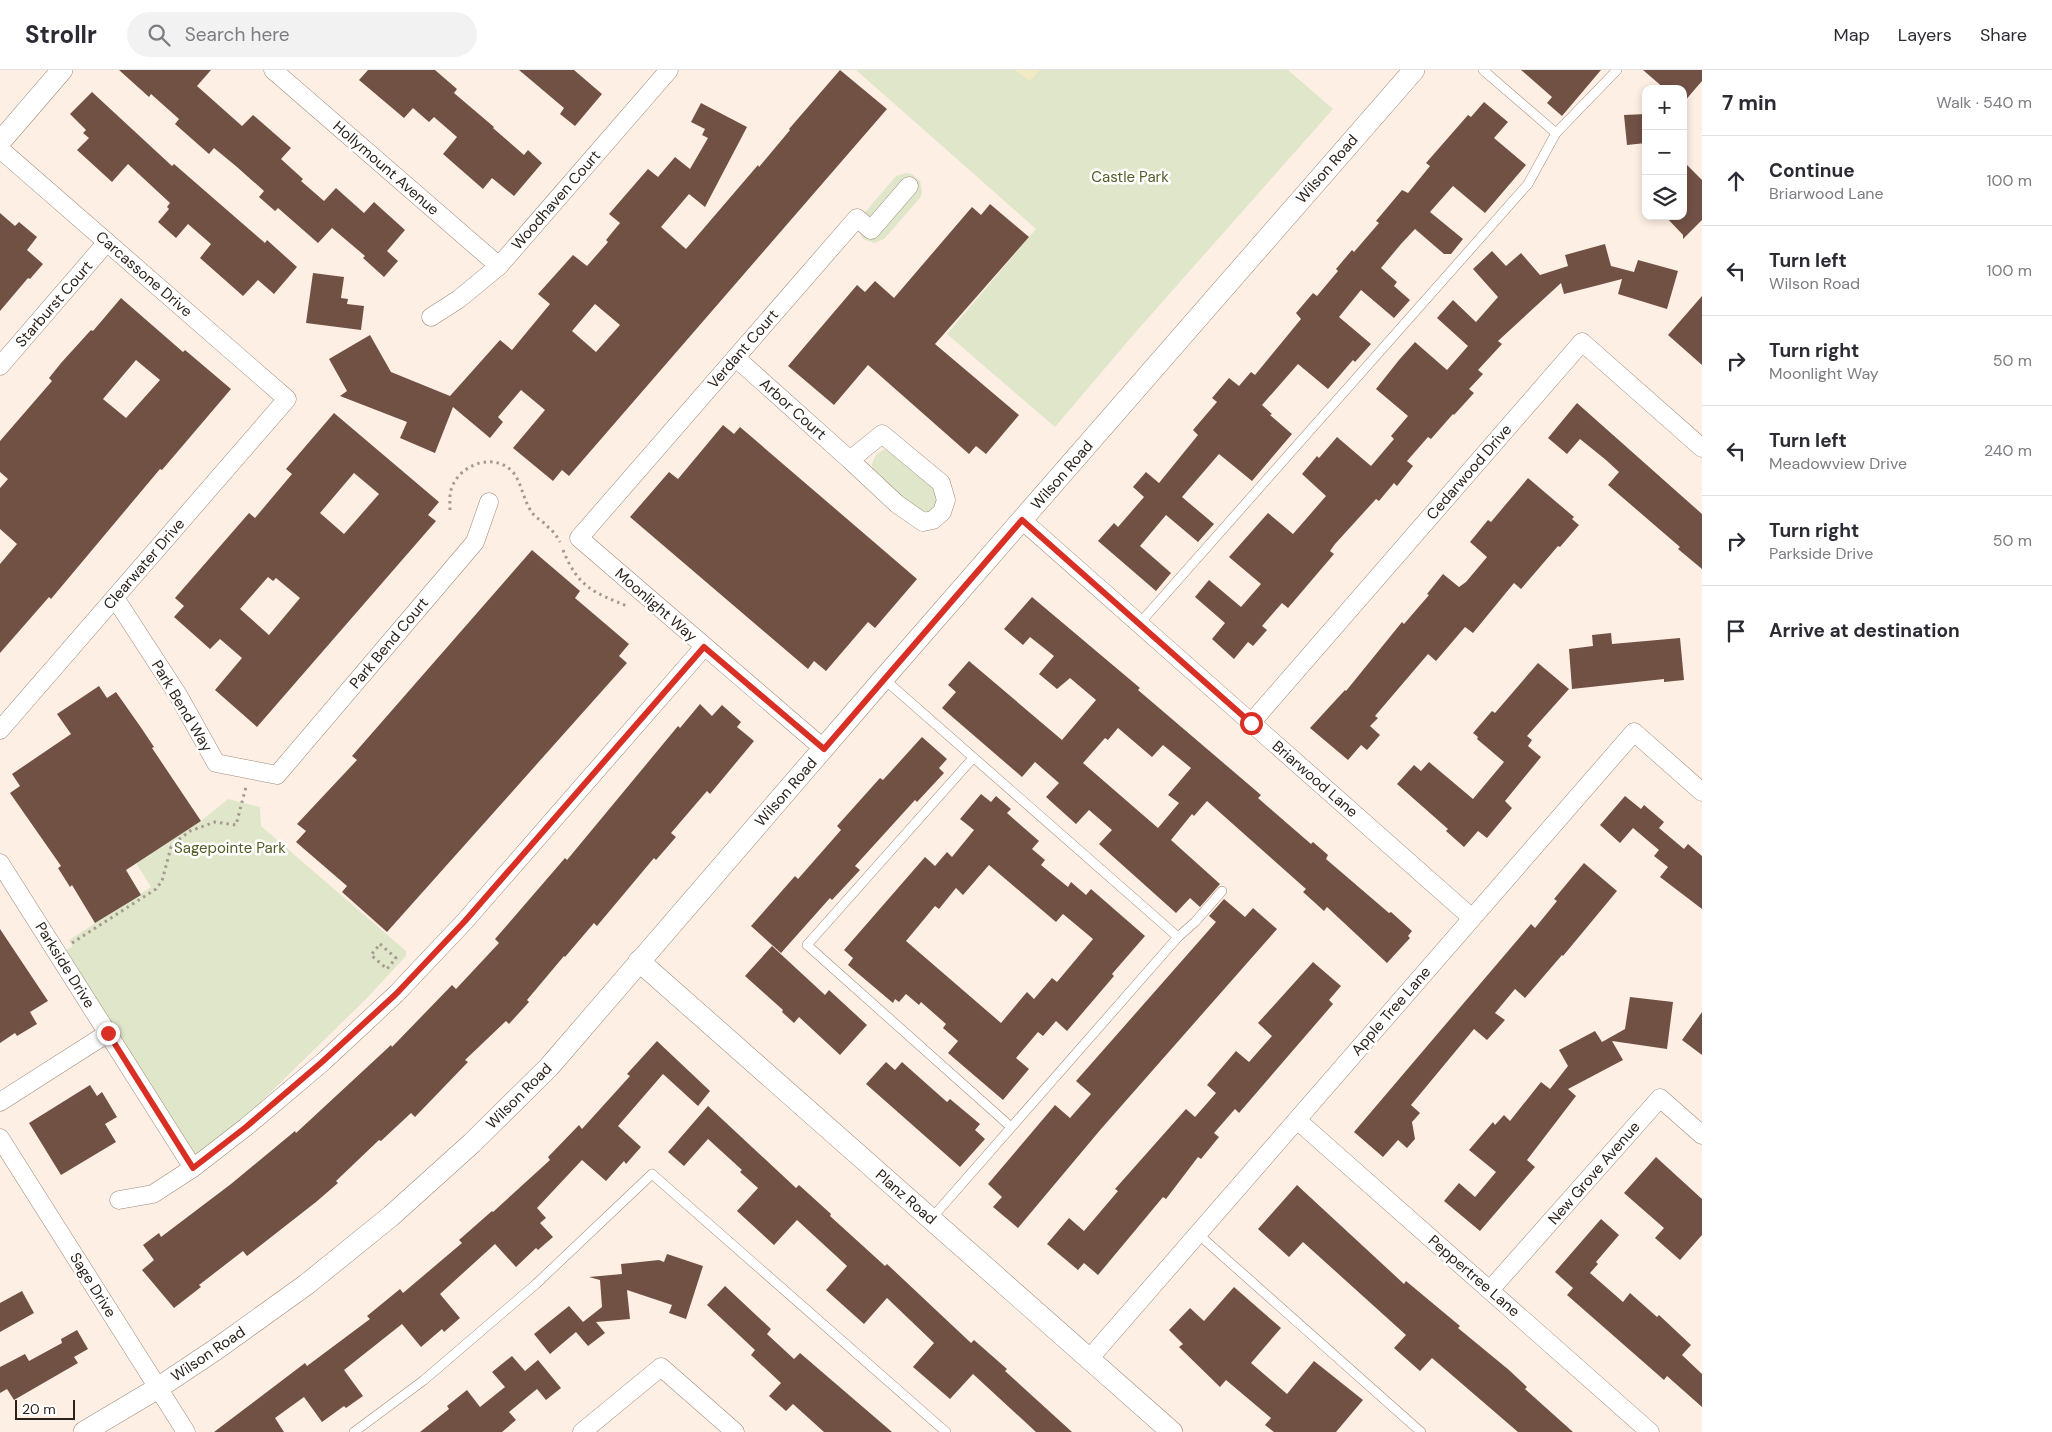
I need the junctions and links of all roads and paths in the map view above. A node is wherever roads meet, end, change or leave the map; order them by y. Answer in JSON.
{"nodes":[{"id":1,"x":62,"y":70,"type":"edge"},
{"id":2,"x":273,"y":70,"type":"edge"},
{"id":3,"x":669,"y":70,"type":"edge"},
{"id":4,"x":1414,"y":70,"type":"edge"},
{"id":5,"x":1483,"y":70,"type":"edge"},
{"id":6,"x":1617,"y":70,"type":"edge"},
{"id":7,"x":1556,"y":133,"type":"junction"},
{"id":8,"x":0,"y":142,"type":"edge"},
{"id":9,"x":0,"y":149,"type":"edge"},
{"id":10,"x":909,"y":186,"type":"dead end"},
{"id":11,"x":107,"y":242,"type":"junction"},
{"id":12,"x":499,"y":266,"type":"junction"},
{"id":13,"x":431,"y":317,"type":"dead end"},
{"id":14,"x":736,"y":358,"type":"junction"},
{"id":15,"x":0,"y":366,"type":"edge"},
{"id":16,"x":287,"y":399,"type":"joint"},
{"id":17,"x":1702,"y":448,"type":"edge"},
{"id":18,"x":850,"y":460,"type":"junction"},
{"id":19,"x":489,"y":502,"type":"dead end"},
{"id":20,"x":1022,"y":520,"type":"junction"},
{"id":21,"x":579,"y":538,"type":"joint"},
{"id":22,"x":115,"y":598,"type":"junction"},
{"id":23,"x":1139,"y":624,"type":"junction"},
{"id":24,"x":704,"y":647,"type":"junction"},
{"id":25,"x":884,"y":678,"type":"junction"},
{"id":26,"x":1251,"y":723,"type":"junction"},
{"id":27,"x":0,"y":730,"type":"edge"},
{"id":28,"x":824,"y":749,"type":"junction"},
{"id":29,"x":973,"y":758,"type":"junction"},
{"id":30,"x":248,"y":770,"type":"junction"},
{"id":31,"x":277,"y":775,"type":"joint"},
{"id":32,"x":1702,"y":792,"type":"edge"},
{"id":33,"x":0,"y":863,"type":"edge"},
{"id":34,"x":1222,"y":891,"type":"dead end"},
{"id":35,"x":1472,"y":918,"type":"junction"},
{"id":36,"x":1178,"y":936,"type":"junction"},
{"id":37,"x":380,"y":944,"type":"joint"},
{"id":38,"x":57,"y":952,"type":"junction"},
{"id":39,"x":639,"y":961,"type":"junction"},
{"id":40,"x":108,"y":1033,"type":"junction"},
{"id":41,"x":0,"y":1102,"type":"edge"},
{"id":42,"x":1297,"y":1120,"type":"junction"},
{"id":43,"x":1010,"y":1127,"type":"junction"},
{"id":44,"x":1702,"y":1135,"type":"edge"},
{"id":45,"x":0,"y":1138,"type":"edge"},
{"id":46,"x":193,"y":1168,"type":"junction"},
{"id":47,"x":119,"y":1200,"type":"dead end"},
{"id":48,"x":931,"y":1219,"type":"junction"},
{"id":49,"x":1198,"y":1234,"type":"junction"},
{"id":50,"x":1490,"y":1290,"type":"junction"},
{"id":51,"x":1090,"y":1359,"type":"junction"},
{"id":52,"x":158,"y":1388,"type":"junction"},
{"id":53,"x":84,"y":1432,"type":"edge"},
{"id":54,"x":186,"y":1432,"type":"edge"},
{"id":55,"x":354,"y":1432,"type":"edge"},
{"id":56,"x":582,"y":1432,"type":"edge"},
{"id":57,"x":735,"y":1432,"type":"edge"},
{"id":58,"x":946,"y":1432,"type":"edge"},
{"id":59,"x":1172,"y":1432,"type":"edge"},
{"id":60,"x":1422,"y":1432,"type":"edge"},
{"id":61,"x":1650,"y":1432,"type":"edge"}],
"edges":[{"from":1,"to":8,"type":"street"},
{"from":2,"to":12,"type":"street","name":"Hollymount Avenue"},
{"from":3,"to":12,"type":"street","name":"Woodhaven Court"},
{"from":4,"to":20,"type":"street","name":"Wilson Road"},
{"from":5,"to":7,"type":"lane"},
{"from":6,"to":7,"type":"lane"},
{"from":7,"to":23,"type":"lane"},
{"from":9,"to":11,"type":"street","name":"Carcassone Drive"},
{"from":10,"to":14,"type":"street","name":"Verdant Court"},
{"from":11,"to":15,"type":"street","name":"Starburst Court"},
{"from":11,"to":16,"type":"street","name":"Carcassone Drive"},
{"from":12,"to":13,"type":"street","name":"Woodhaven Court"},
{"from":14,"to":18,"type":"street","name":"Arbor Court"},
{"from":14,"to":21,"type":"street","name":"Verdant Court"},
{"from":16,"to":22,"type":"street","name":"Clearwater Drive"},
{"from":17,"to":26,"type":"street","name":"Cedarwood Drive"},
{"from":18,"to":18,"type":"street","name":"Arbor Court"},
{"from":19,"to":31,"type":"street","name":"Park Bend Court"},
{"from":20,"to":23,"type":"street","name":"Briarwood Lane"},
{"from":20,"to":25,"type":"street","name":"Wilson Road"},
{"from":21,"to":24,"type":"street","name":"Moonlight Way"},
{"from":22,"to":27,"type":"street","name":"Clearwater Drive"},
{"from":22,"to":30,"type":"street","name":"Park Bend Way"},
{"from":23,"to":26,"type":"street","name":"Briarwood Lane"},
{"from":24,"to":28,"type":"street","name":"Moonlight Way"},
{"from":24,"to":46,"type":"street"},
{"from":25,"to":28,"type":"street","name":"Wilson Road"},
{"from":25,"to":29,"type":"lane"},
{"from":26,"to":35,"type":"street","name":"Briarwood Lane"},
{"from":28,"to":39,"type":"street","name":"Wilson Road"},
{"from":29,"to":36,"type":"lane"},
{"from":29,"to":43,"type":"lane"},
{"from":30,"to":31,"type":"street","name":"Park Bend Way"},
{"from":30,"to":38,"type":"path"},
{"from":32,"to":35,"type":"street","name":"Apple Tree Lane"},
{"from":33,"to":38,"type":"street","name":"Parkside Drive"},
{"from":34,"to":36,"type":"lane"},
{"from":35,"to":42,"type":"street","name":"Apple Tree Lane"},
{"from":36,"to":43,"type":"lane"},
{"from":37,"to":37,"type":"path"},
{"from":38,"to":40,"type":"street","name":"Parkside Drive"},
{"from":39,"to":48,"type":"street","name":"Planz Road"},
{"from":39,"to":52,"type":"street","name":"Wilson Road"},
{"from":40,"to":41,"type":"street"},
{"from":40,"to":46,"type":"street","name":"Parkside Drive"},
{"from":42,"to":49,"type":"street","name":"Apple Tree Lane"},
{"from":42,"to":50,"type":"street","name":"Peppertree Lane"},
{"from":43,"to":48,"type":"lane"},
{"from":44,"to":50,"type":"street","name":"New Grove Avenue"},
{"from":45,"to":52,"type":"street","name":"Sage Drive"},
{"from":46,"to":47,"type":"street"},
{"from":48,"to":51,"type":"street","name":"Planz Road"},
{"from":49,"to":51,"type":"street","name":"Apple Tree Lane"},
{"from":49,"to":60,"type":"lane"},
{"from":50,"to":61,"type":"street","name":"Peppertree Lane"},
{"from":51,"to":59,"type":"street","name":"Planz Road"},
{"from":52,"to":53,"type":"street","name":"Wilson Road"},
{"from":52,"to":54,"type":"street","name":"Sage Drive"},
{"from":55,"to":58,"type":"lane"},
{"from":56,"to":57,"type":"street"}]}
